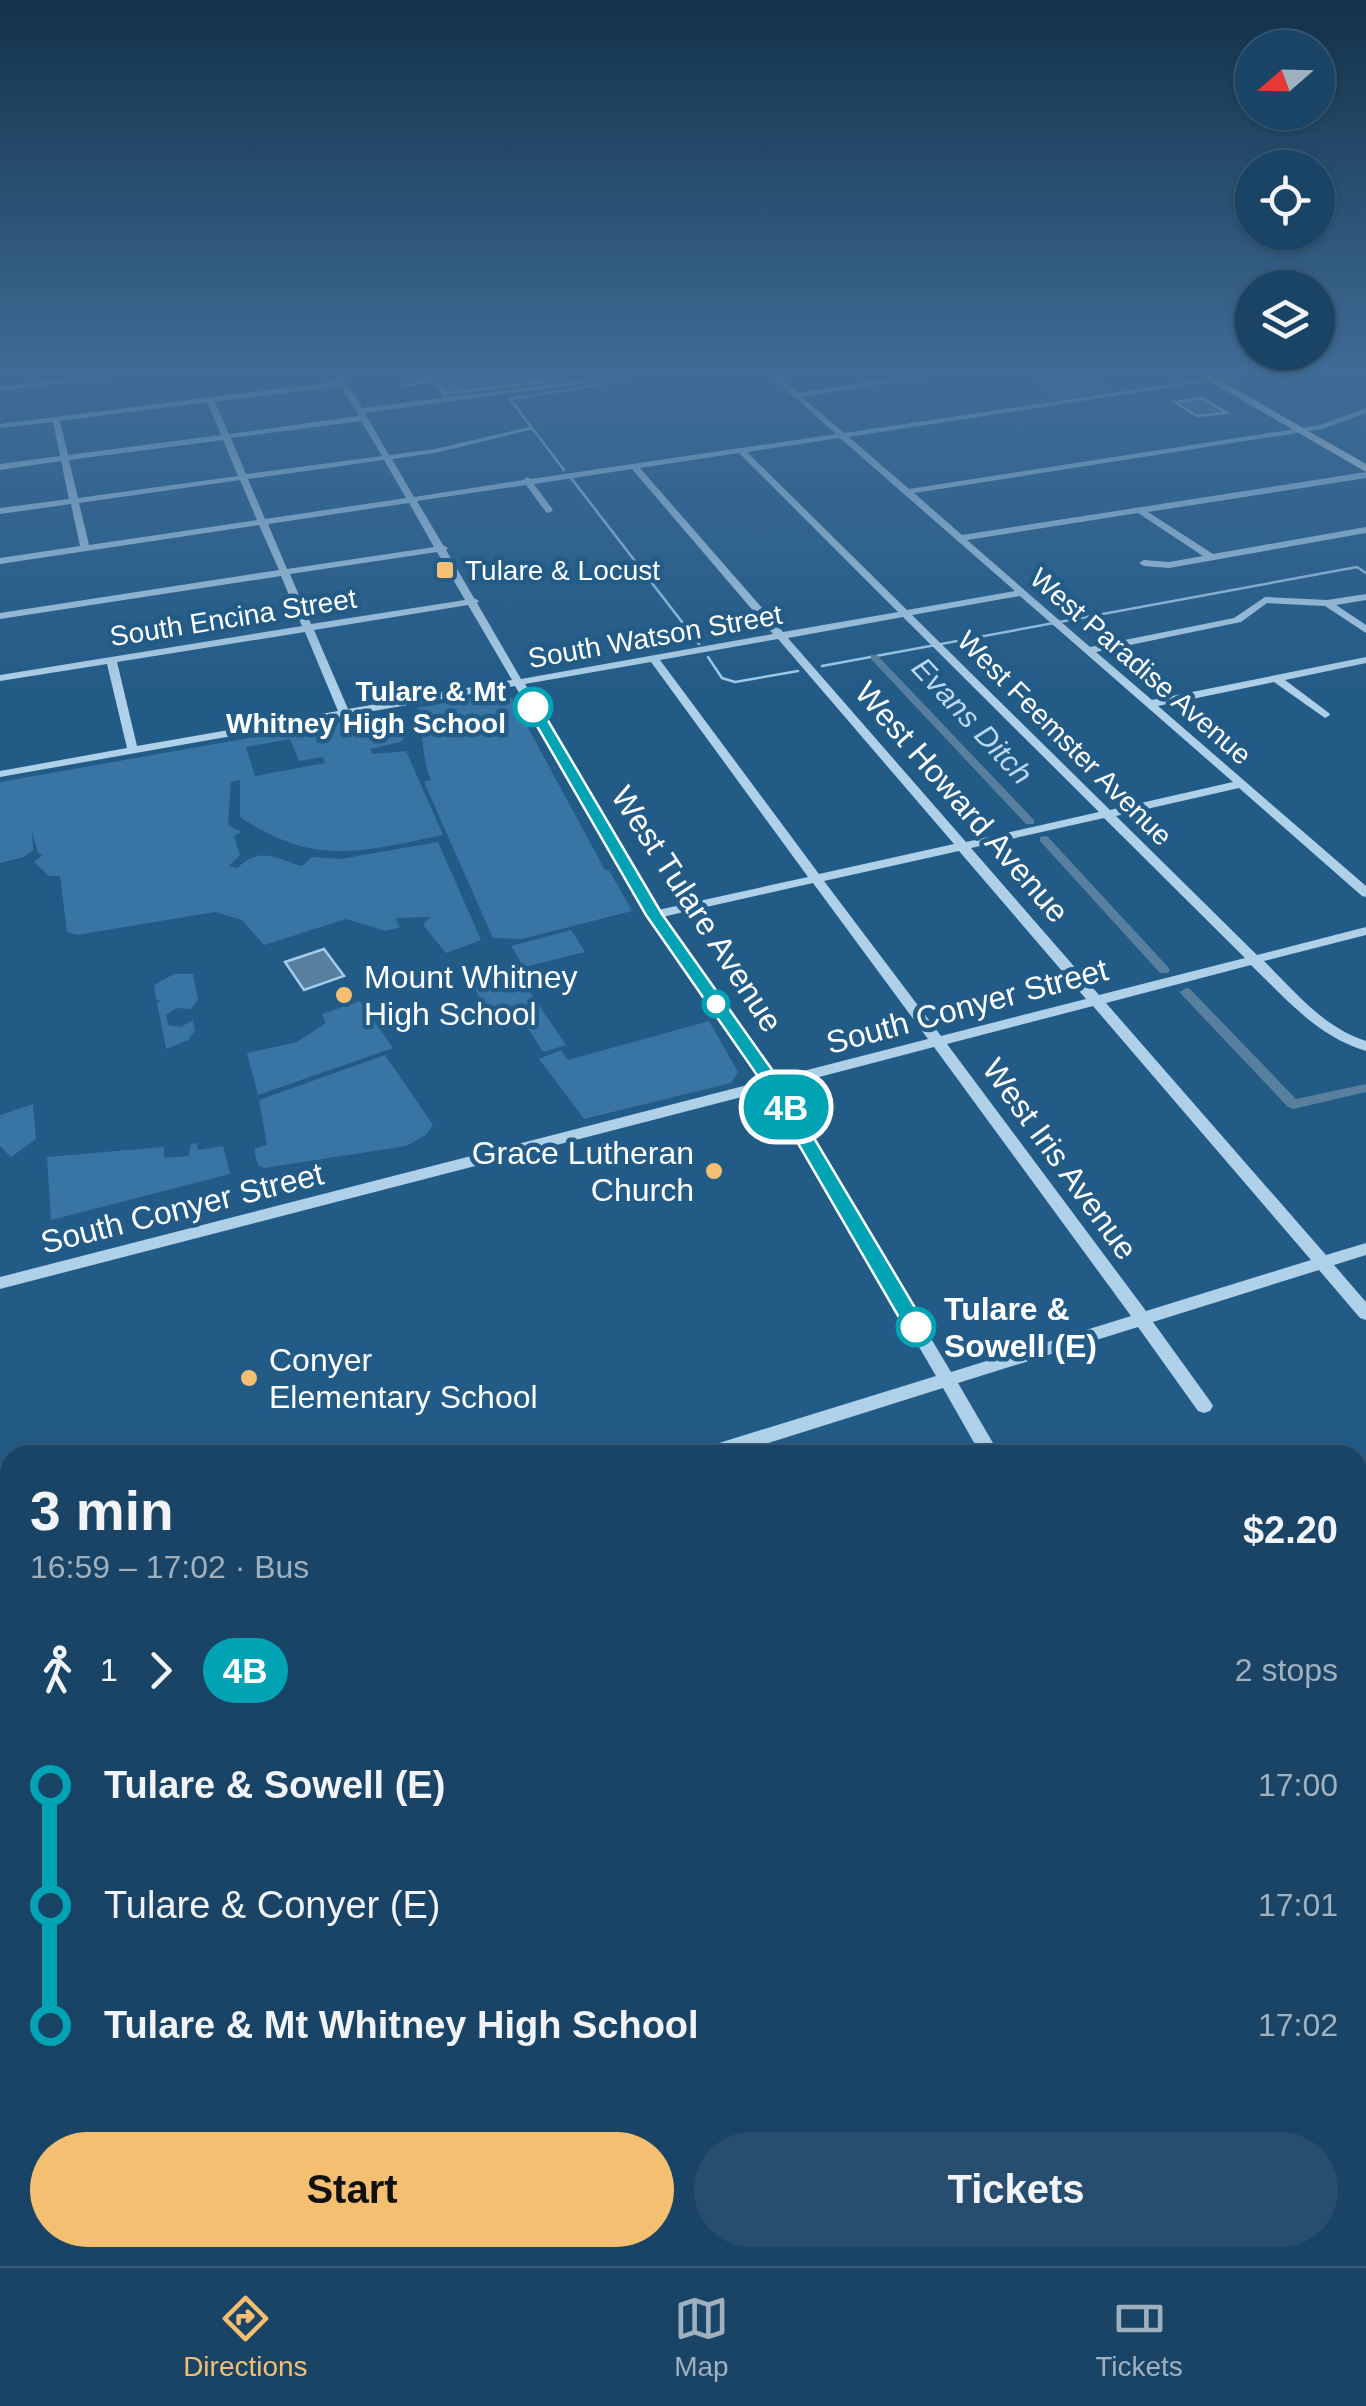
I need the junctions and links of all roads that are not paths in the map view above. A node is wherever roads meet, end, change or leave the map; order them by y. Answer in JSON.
{"nodes":[{"id":1,"x":71,"y":480,"type":"edge"},
{"id":2,"x":231,"y":480,"type":"edge"},
{"id":3,"x":245,"y":480,"type":"edge"},
{"id":4,"x":402,"y":480,"type":"edge"},
{"id":5,"x":527,"y":480,"type":"joint"},
{"id":6,"x":647,"y":480,"type":"edge"},
{"id":7,"x":770,"y":480,"type":"edge"},
{"id":8,"x":892,"y":480,"type":"edge"},
{"id":9,"x":985,"y":480,"type":"edge"},
{"id":10,"x":1318,"y":480,"type":"edge"},
{"id":11,"x":906,"y":492,"type":"junction"},
{"id":12,"x":414,"y":498,"type":"junction"},
{"id":13,"x":75,"y":501,"type":"junction"},
{"id":14,"x":1138,"y":509,"type":"junction"},
{"id":15,"x":549,"y":510,"type":"dead end"},
{"id":16,"x":0,"y":511,"type":"edge"},
{"id":17,"x":263,"y":523,"type":"junction"},
{"id":18,"x":1366,"y":530,"type":"edge"},
{"id":19,"x":960,"y":538,"type":"junction"},
{"id":20,"x":85,"y":548,"type":"junction"},
{"id":21,"x":442,"y":548,"type":"junction"},
{"id":22,"x":1211,"y":557,"type":"junction"},
{"id":23,"x":0,"y":561,"type":"edge"},
{"id":24,"x":1144,"y":563,"type":"dead end"},
{"id":25,"x":284,"y":572,"type":"junction"},
{"id":26,"x":1022,"y":592,"type":"junction"},
{"id":27,"x":1366,"y":597,"type":"edge"},
{"id":28,"x":474,"y":601,"type":"junction"},
{"id":29,"x":1327,"y":603,"type":"junction"},
{"id":30,"x":905,"y":614,"type":"junction"},
{"id":31,"x":0,"y":616,"type":"edge"},
{"id":32,"x":307,"y":628,"type":"junction"},
{"id":33,"x":1366,"y":630,"type":"edge"},
{"id":34,"x":781,"y":636,"type":"junction"},
{"id":35,"x":1088,"y":650,"type":"junction"},
{"id":36,"x":654,"y":659,"type":"junction"},
{"id":37,"x":111,"y":660,"type":"junction"},
{"id":38,"x":1366,"y":660,"type":"edge"},
{"id":39,"x":0,"y":678,"type":"edge"},
{"id":40,"x":1276,"y":678,"type":"junction"},
{"id":41,"x":519,"y":683,"type":"junction"},
{"id":42,"x":1150,"y":704,"type":"junction"},
{"id":43,"x":345,"y":714,"type":"junction"},
{"id":44,"x":1325,"y":715,"type":"dead end"},
{"id":45,"x":133,"y":751,"type":"junction"},
{"id":46,"x":0,"y":774,"type":"edge"},
{"id":47,"x":1241,"y":784,"type":"junction"},
{"id":48,"x":1105,"y":814,"type":"junction"},
{"id":49,"x":965,"y":846,"type":"junction"},
{"id":50,"x":814,"y":880,"type":"junction"},
{"id":51,"x":1366,"y":893,"type":"edge"},
{"id":52,"x":654,"y":915,"type":"junction"},
{"id":53,"x":1366,"y":931,"type":"edge"},
{"id":54,"x":1254,"y":960,"type":"junction"},
{"id":55,"x":1096,"y":1000,"type":"junction"},
{"id":56,"x":940,"y":1040,"type":"junction"},
{"id":57,"x":1366,"y":1046,"type":"edge"},
{"id":58,"x":773,"y":1085,"type":"junction"},
{"id":59,"x":1366,"y":1249,"type":"edge"},
{"id":60,"x":1323,"y":1264,"type":"junction"},
{"id":61,"x":0,"y":1283,"type":"edge"},
{"id":62,"x":1366,"y":1313,"type":"edge"},
{"id":63,"x":1144,"y":1320,"type":"junction"},
{"id":64,"x":948,"y":1381,"type":"junction"},
{"id":65,"x":1204,"y":1406,"type":"dead end"},
{"id":66,"x":739,"y":1445,"type":"edge"},
{"id":67,"x":985,"y":1445,"type":"edge"}],
"edges":[{"from":1,"to":13,"type":"street"},
{"from":2,"to":13,"type":"street"},
{"from":3,"to":17,"type":"street"},
{"from":4,"to":12,"type":"street","name":"West Tulare Avenue"},
{"from":5,"to":12,"type":"street"},
{"from":5,"to":15,"type":"street"},
{"from":6,"to":34,"type":"street","name":"West Howard Avenue"},
{"from":7,"to":30,"type":"street","name":"West Feemster Avenue"},
{"from":8,"to":11,"type":"street","name":"West Paradise Avenue"},
{"from":9,"to":11,"type":"street"},
{"from":10,"to":14,"type":"street"},
{"from":11,"to":19,"type":"street","name":"West Paradise Avenue"},
{"from":12,"to":17,"type":"street"},
{"from":12,"to":21,"type":"street","name":"West Tulare Avenue"},
{"from":13,"to":16,"type":"street"},
{"from":13,"to":20,"type":"street"},
{"from":14,"to":19,"type":"street"},
{"from":14,"to":22,"type":"street"},
{"from":17,"to":20,"type":"street"},
{"from":17,"to":25,"type":"street"},
{"from":18,"to":22,"type":"street"},
{"from":19,"to":26,"type":"street","name":"West Paradise Avenue"},
{"from":20,"to":23,"type":"street"},
{"from":21,"to":25,"type":"street"},
{"from":21,"to":28,"type":"street","name":"West Tulare Avenue"},
{"from":22,"to":24,"type":"street"},
{"from":25,"to":31,"type":"street"},
{"from":25,"to":32,"type":"street"},
{"from":26,"to":30,"type":"street","name":"South Watson Street"},
{"from":26,"to":35,"type":"street","name":"West Paradise Avenue"},
{"from":27,"to":29,"type":"street"},
{"from":28,"to":32,"type":"street","name":"South Encina Street"},
{"from":28,"to":41,"type":"street","name":"West Tulare Avenue"},
{"from":29,"to":33,"type":"street"},
{"from":29,"to":35,"type":"street"},
{"from":30,"to":34,"type":"street","name":"South Watson Street"},
{"from":30,"to":48,"type":"street","name":"West Feemster Avenue"},
{"from":32,"to":37,"type":"street","name":"South Encina Street"},
{"from":32,"to":43,"type":"street"},
{"from":34,"to":36,"type":"street","name":"South Watson Street"},
{"from":34,"to":49,"type":"street","name":"West Howard Avenue"},
{"from":35,"to":42,"type":"street","name":"West Paradise Avenue"},
{"from":36,"to":41,"type":"street","name":"South Watson Street"},
{"from":36,"to":50,"type":"street","name":"West Iris Avenue"},
{"from":37,"to":39,"type":"street","name":"South Encina Street"},
{"from":37,"to":45,"type":"street"},
{"from":38,"to":40,"type":"street"},
{"from":40,"to":42,"type":"street"},
{"from":40,"to":44,"type":"street"},
{"from":41,"to":43,"type":"street","name":"South Watson Street"},
{"from":41,"to":52,"type":"street","name":"West Tulare Avenue"},
{"from":42,"to":47,"type":"street","name":"West Paradise Avenue"},
{"from":43,"to":45,"type":"street","name":"South Watson Street"},
{"from":45,"to":46,"type":"street","name":"South Watson Street"},
{"from":47,"to":48,"type":"street"},
{"from":47,"to":51,"type":"street","name":"West Paradise Avenue"},
{"from":48,"to":49,"type":"street"},
{"from":48,"to":54,"type":"street","name":"West Feemster Avenue"},
{"from":49,"to":50,"type":"street"},
{"from":49,"to":55,"type":"street","name":"West Howard Avenue"},
{"from":50,"to":52,"type":"street"},
{"from":50,"to":56,"type":"street","name":"West Iris Avenue"},
{"from":52,"to":58,"type":"street","name":"West Tulare Avenue"},
{"from":53,"to":54,"type":"street","name":"South Conyer Street"},
{"from":54,"to":55,"type":"street","name":"South Conyer Street"},
{"from":54,"to":57,"type":"street","name":"West Feemster Avenue"},
{"from":55,"to":56,"type":"street","name":"South Conyer Street"},
{"from":55,"to":60,"type":"street","name":"West Howard Avenue"},
{"from":56,"to":58,"type":"street","name":"South Conyer Street"},
{"from":56,"to":63,"type":"street","name":"West Iris Avenue"},
{"from":58,"to":61,"type":"street","name":"South Conyer Street"},
{"from":58,"to":64,"type":"street","name":"West Tulare Avenue"},
{"from":59,"to":60,"type":"street"},
{"from":60,"to":62,"type":"street","name":"West Howard Avenue"},
{"from":60,"to":63,"type":"street"},
{"from":63,"to":64,"type":"street"},
{"from":63,"to":65,"type":"street","name":"West Iris Avenue"},
{"from":64,"to":66,"type":"street"},
{"from":64,"to":67,"type":"street","name":"West Tulare Avenue"}]}
